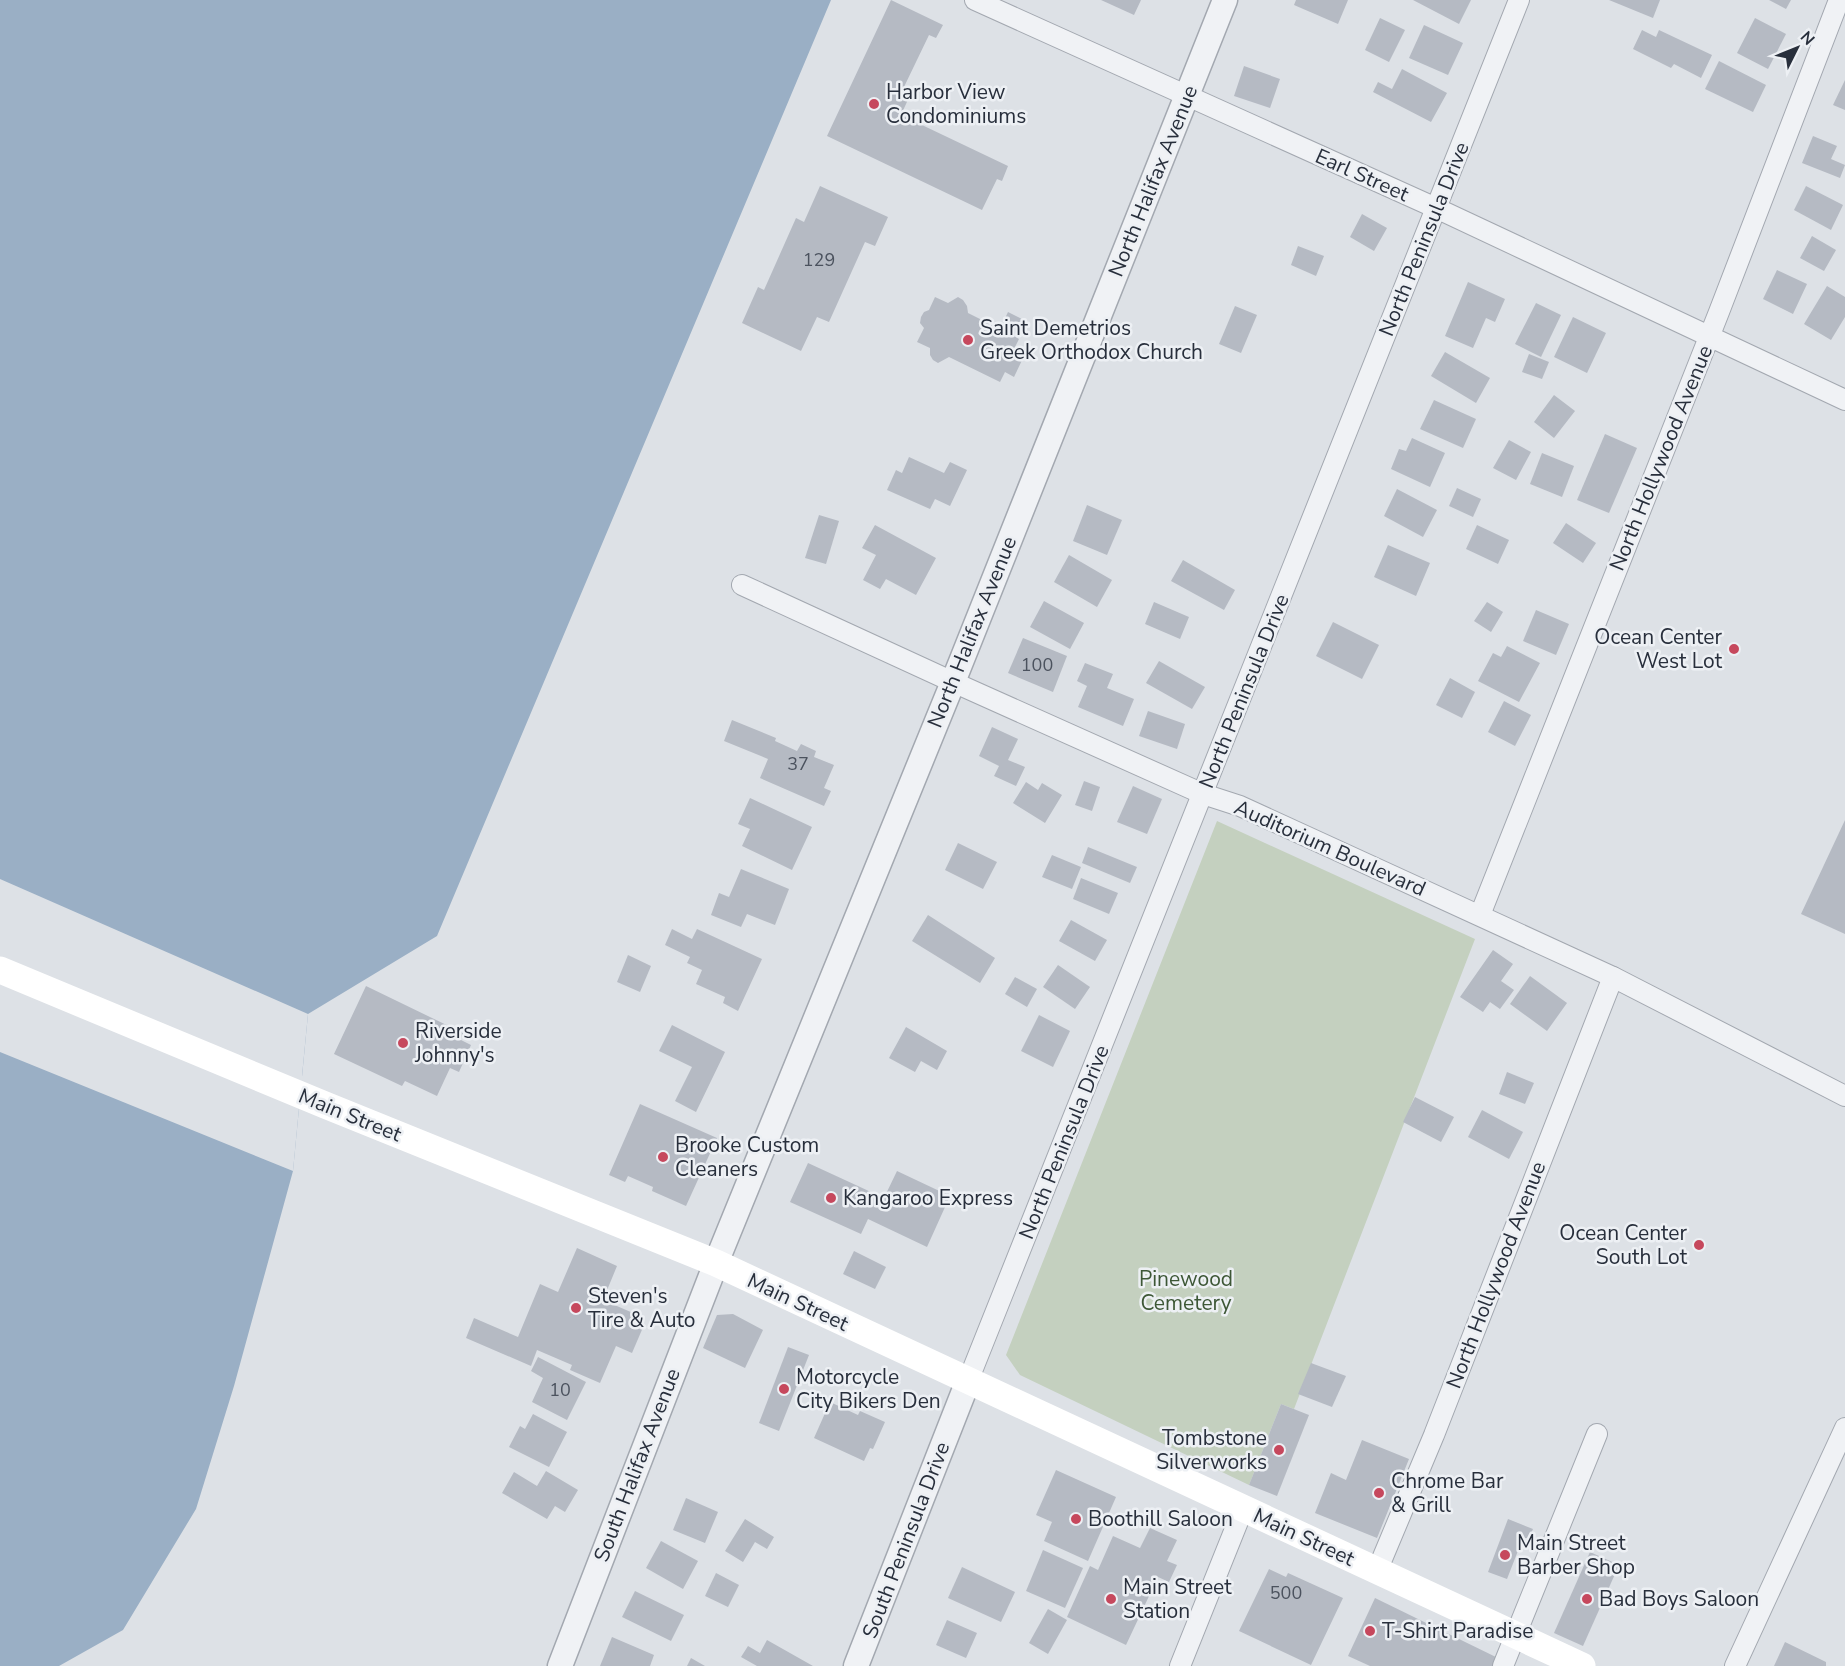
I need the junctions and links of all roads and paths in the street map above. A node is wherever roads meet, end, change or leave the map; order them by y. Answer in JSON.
{"nodes":[{"id":1,"x":975,"y":0,"type":"edge"},
{"id":2,"x":1225,"y":0,"type":"edge"},
{"id":3,"x":1519,"y":0,"type":"edge"},
{"id":4,"x":1839,"y":0,"type":"edge"},
{"id":5,"x":1188,"y":96,"type":"junction"},
{"id":6,"x":1436,"y":208,"type":"junction"},
{"id":7,"x":1709,"y":337,"type":"junction"},
{"id":8,"x":1845,"y":399,"type":"edge"},
{"id":9,"x":742,"y":585,"type":"dead end"},
{"id":10,"x":952,"y":682,"type":"junction"},
{"id":11,"x":1203,"y":794,"type":"junction"},
{"id":12,"x":1480,"y":915,"type":"junction"},
{"id":13,"x":0,"y":970,"type":"edge"},
{"id":14,"x":1613,"y":977,"type":"junction"},
{"id":15,"x":1845,"y":1095,"type":"edge"},
{"id":16,"x":716,"y":1263,"type":"junction"},
{"id":17,"x":968,"y":1381,"type":"junction"},
{"id":18,"x":1845,"y":1428,"type":"edge"},
{"id":19,"x":1598,"y":1434,"type":"dead end"},
{"id":20,"x":1243,"y":1509,"type":"junction"},
{"id":21,"x":1377,"y":1571,"type":"junction"},
{"id":22,"x":1516,"y":1636,"type":"junction"},
{"id":23,"x":560,"y":1666,"type":"edge"},
{"id":24,"x":856,"y":1666,"type":"edge"},
{"id":25,"x":1180,"y":1666,"type":"edge"},
{"id":26,"x":1503,"y":1666,"type":"edge"},
{"id":27,"x":1582,"y":1666,"type":"edge"},
{"id":28,"x":1735,"y":1666,"type":"edge"}],
"edges":[{"from":1,"to":5,"type":"street","name":"Earl Street"},
{"from":2,"to":5,"type":"street","name":"North Halifax Avenue"},
{"from":3,"to":6,"type":"street","name":"North Peninsula Drive"},
{"from":4,"to":7,"type":"street","name":"North Hollywood Avenue"},
{"from":5,"to":6,"type":"street","name":"Earl Street"},
{"from":5,"to":10,"type":"street","name":"North Halifax Avenue"},
{"from":6,"to":7,"type":"street","name":"Earl Street"},
{"from":6,"to":11,"type":"street","name":"North Peninsula Drive"},
{"from":7,"to":8,"type":"street","name":"Earl Street"},
{"from":7,"to":12,"type":"street","name":"North Hollywood Avenue"},
{"from":9,"to":10,"type":"street","name":"Auditorium Boulevard"},
{"from":10,"to":11,"type":"street","name":"Auditorium Boulevard"},
{"from":10,"to":16,"type":"street","name":"North Halifax Avenue"},
{"from":11,"to":12,"type":"street","name":"Auditorium Boulevard"},
{"from":11,"to":17,"type":"street","name":"North Peninsula Drive"},
{"from":12,"to":14,"type":"street","name":"Auditorium Boulevard"},
{"from":13,"to":16,"type":"main road","name":"Main Street"},
{"from":14,"to":15,"type":"street","name":"Auditorium Boulevard"},
{"from":14,"to":21,"type":"street","name":"North Hollywood Avenue"},
{"from":16,"to":17,"type":"main road","name":"Main Street"},
{"from":16,"to":23,"type":"street","name":"South Halifax Avenue"},
{"from":17,"to":20,"type":"main road","name":"Main Street"},
{"from":17,"to":24,"type":"street","name":"South Peninsula Drive"},
{"from":18,"to":28,"type":"street"},
{"from":19,"to":22,"type":"street"},
{"from":20,"to":21,"type":"main road","name":"Main Street"},
{"from":20,"to":25,"type":"street"},
{"from":21,"to":22,"type":"main road","name":"Main Street"},
{"from":22,"to":26,"type":"street"},
{"from":22,"to":27,"type":"main road","name":"Main Street"}]}
